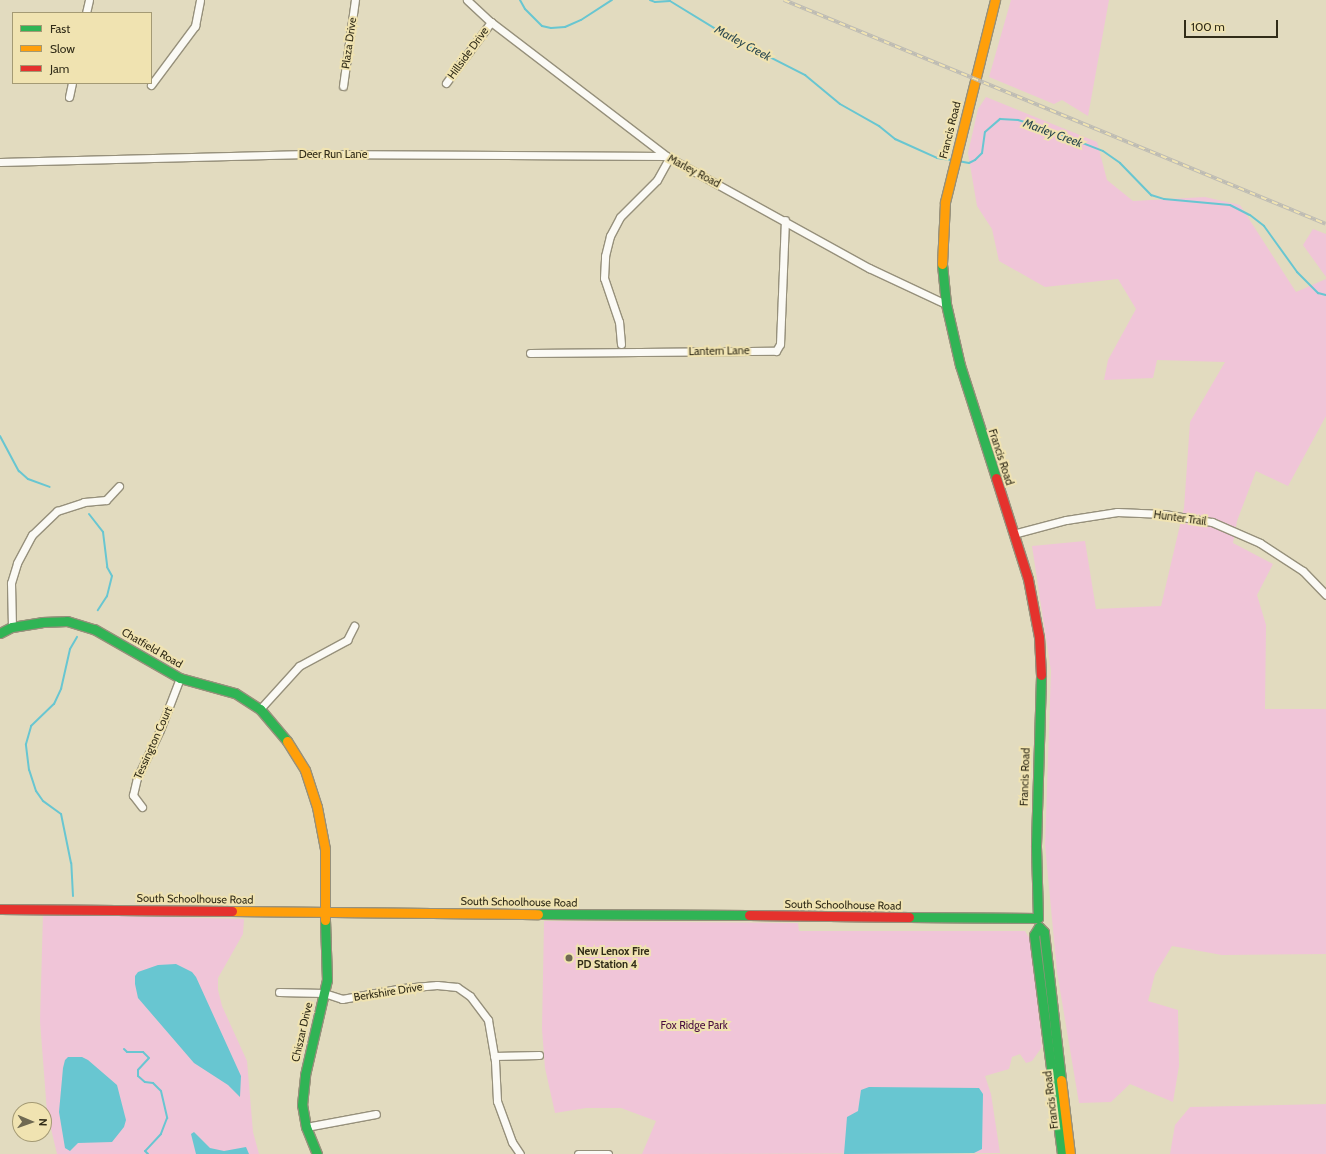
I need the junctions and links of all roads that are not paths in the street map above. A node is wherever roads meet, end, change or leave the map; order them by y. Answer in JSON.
{"nodes":[{"id":1,"x":89,"y":0,"type":"edge"},
{"id":2,"x":200,"y":0,"type":"edge"},
{"id":3,"x":355,"y":0,"type":"edge"},
{"id":4,"x":467,"y":0,"type":"edge"},
{"id":5,"x":996,"y":0,"type":"edge"},
{"id":6,"x":86,"y":12,"type":"edge"},
{"id":7,"x":491,"y":22,"type":"junction"},
{"id":8,"x":446,"y":83,"type":"dead end"},
{"id":9,"x":72,"y":84,"type":"edge"},
{"id":10,"x":152,"y":84,"type":"edge"},
{"id":11,"x":343,"y":86,"type":"dead end"},
{"id":12,"x":69,"y":97,"type":"dead end"},
{"id":13,"x":667,"y":157,"type":"junction"},
{"id":14,"x":0,"y":162,"type":"edge"},
{"id":15,"x":785,"y":220,"type":"junction"},
{"id":16,"x":946,"y":304,"type":"junction"},
{"id":17,"x":621,"y":344,"type":"dead end"},
{"id":18,"x":530,"y":354,"type":"dead end"},
{"id":19,"x":119,"y":486,"type":"dead end"},
{"id":20,"x":1014,"y":534,"type":"junction"},
{"id":21,"x":1326,"y":595,"type":"edge"},
{"id":22,"x":354,"y":626,"type":"dead end"},
{"id":23,"x":12,"y":628,"type":"junction"},
{"id":24,"x":0,"y":633,"type":"edge"},
{"id":25,"x":180,"y":678,"type":"junction"},
{"id":26,"x":260,"y":709,"type":"junction"},
{"id":27,"x":142,"y":807,"type":"dead end"},
{"id":28,"x":0,"y":908,"type":"edge"},
{"id":29,"x":324,"y":913,"type":"junction"},
{"id":30,"x":1039,"y":922,"type":"junction"},
{"id":31,"x":279,"y":992,"type":"dead end"},
{"id":32,"x":324,"y":994,"type":"junction"},
{"id":33,"x":539,"y":1055,"type":"dead end"},
{"id":34,"x":494,"y":1056,"type":"junction"},
{"id":35,"x":376,"y":1114,"type":"dead end"},
{"id":36,"x":306,"y":1127,"type":"junction"},
{"id":37,"x":317,"y":1154,"type":"edge"},
{"id":38,"x":520,"y":1154,"type":"edge"},
{"id":39,"x":578,"y":1154,"type":"edge"},
{"id":40,"x":608,"y":1154,"type":"edge"},
{"id":41,"x":1062,"y":1154,"type":"edge"},
{"id":42,"x":1070,"y":1154,"type":"edge"}],
"edges":[{"from":1,"to":6,"type":"street"},
{"from":2,"to":10,"type":"street"},
{"from":3,"to":11,"type":"street","name":"Plaza Drive"},
{"from":4,"to":7,"type":"street","name":"Marley Road"},
{"from":5,"to":16,"type":"street","name":"Francis Road"},
{"from":7,"to":8,"type":"street","name":"Hillside Drive"},
{"from":7,"to":13,"type":"street","name":"Marley Road"},
{"from":9,"to":12,"type":"street"},
{"from":13,"to":14,"type":"street","name":"Deer Run Lane"},
{"from":13,"to":15,"type":"street","name":"Marley Road"},
{"from":13,"to":17,"type":"street"},
{"from":15,"to":16,"type":"street","name":"Marley Road"},
{"from":15,"to":18,"type":"street","name":"Lantern Lane"},
{"from":16,"to":20,"type":"street","name":"Francis Road"},
{"from":19,"to":23,"type":"street"},
{"from":20,"to":21,"type":"street","name":"Hunter Trail"},
{"from":20,"to":30,"type":"street","name":"Francis Road"},
{"from":22,"to":26,"type":"street"},
{"from":23,"to":24,"type":"street","name":"Chatfield Road"},
{"from":23,"to":25,"type":"street","name":"Chatfield Road"},
{"from":25,"to":26,"type":"street","name":"Chatfield Road"},
{"from":25,"to":27,"type":"street","name":"Tessington Court"},
{"from":26,"to":29,"type":"street","name":"Chatfield Road"},
{"from":28,"to":29,"type":"street","name":"South Schoolhouse Road"},
{"from":29,"to":30,"type":"street","name":"South Schoolhouse Road"},
{"from":29,"to":32,"type":"street","name":"Chiszar Drive"},
{"from":30,"to":41,"type":"street","name":"Francis Road"},
{"from":30,"to":42,"type":"street","name":"Francis Road"},
{"from":31,"to":32,"type":"street","name":"Berkshire Drive"},
{"from":32,"to":34,"type":"street","name":"Berkshire Drive"},
{"from":32,"to":36,"type":"street","name":"Chiszar Drive"},
{"from":33,"to":34,"type":"street"},
{"from":34,"to":38,"type":"street","name":"Berkshire Drive"},
{"from":35,"to":36,"type":"street"},
{"from":36,"to":37,"type":"street","name":"Chiszar Drive"},
{"from":39,"to":40,"type":"street"}]}
